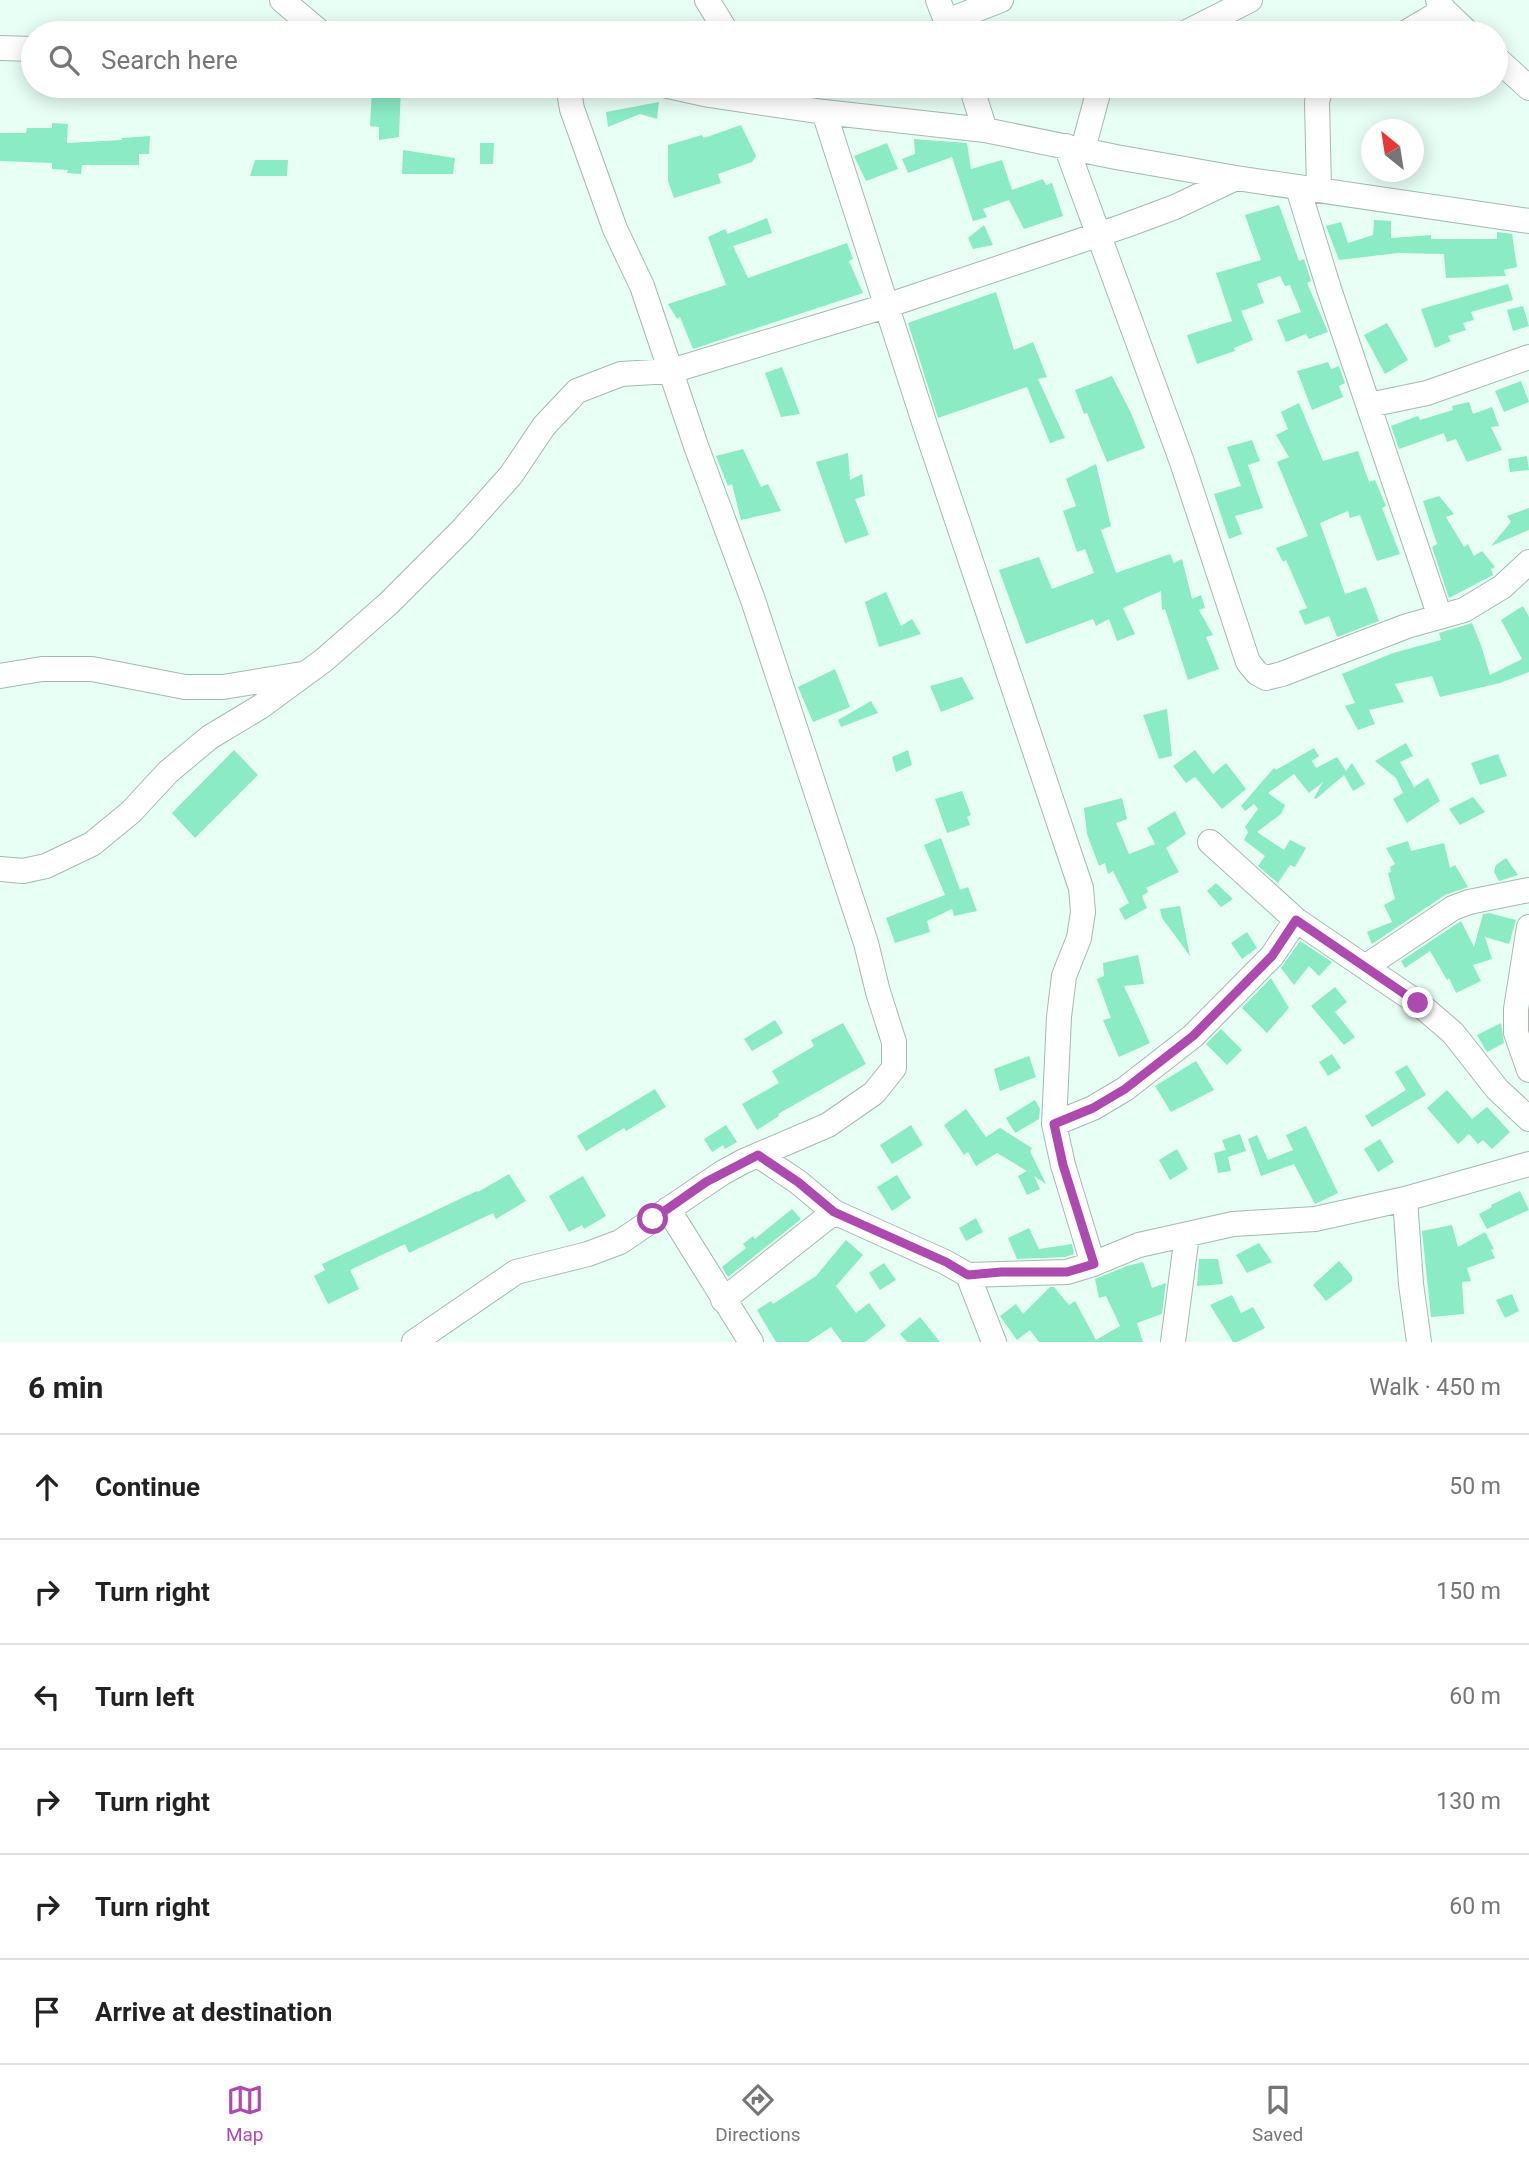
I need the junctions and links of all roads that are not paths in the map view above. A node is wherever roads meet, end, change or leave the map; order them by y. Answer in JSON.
{"nodes":[{"id":1,"x":282,"y":0,"type":"edge"},
{"id":2,"x":707,"y":0,"type":"edge"},
{"id":3,"x":1001,"y":0,"type":"edge"},
{"id":4,"x":1250,"y":0,"type":"edge"},
{"id":5,"x":1441,"y":5,"type":"edge"},
{"id":6,"x":945,"y":18,"type":"edge"},
{"id":7,"x":307,"y":21,"type":"edge"},
{"id":8,"x":720,"y":21,"type":"edge"},
{"id":9,"x":1209,"y":21,"type":"edge"},
{"id":10,"x":1420,"y":21,"type":"edge"},
{"id":11,"x":1456,"y":21,"type":"edge"},
{"id":12,"x":0,"y":48,"type":"edge"},
{"id":13,"x":21,"y":49,"type":"edge"},
{"id":14,"x":1508,"y":69,"type":"edge"},
{"id":15,"x":1529,"y":88,"type":"edge"},
{"id":16,"x":570,"y":98,"type":"edge"},
{"id":17,"x":729,"y":98,"type":"edge"},
{"id":18,"x":975,"y":98,"type":"edge"},
{"id":19,"x":1095,"y":98,"type":"edge"},
{"id":20,"x":1318,"y":98,"type":"edge"},
{"id":21,"x":824,"y":112,"type":"junction"},
{"id":22,"x":985,"y":130,"type":"junction"},
{"id":23,"x":1074,"y":148,"type":"junction"},
{"id":24,"x":1236,"y":178,"type":"junction"},
{"id":25,"x":1308,"y":188,"type":"junction"},
{"id":26,"x":1529,"y":221,"type":"edge"},
{"id":27,"x":1099,"y":233,"type":"junction"},
{"id":28,"x":886,"y":306,"type":"junction"},
{"id":29,"x":1529,"y":357,"type":"edge"},
{"id":30,"x":671,"y":371,"type":"junction"},
{"id":31,"x":1369,"y":405,"type":"junction"},
{"id":32,"x":1529,"y":562,"type":"edge"},
{"id":33,"x":1440,"y":617,"type":"junction"},
{"id":34,"x":306,"y":674,"type":"junction"},
{"id":35,"x":0,"y":676,"type":"edge"},
{"id":36,"x":1210,"y":842,"type":"dead end"},
{"id":37,"x":0,"y":869,"type":"edge"},
{"id":38,"x":1529,"y":890,"type":"edge"},
{"id":39,"x":1296,"y":920,"type":"junction"},
{"id":40,"x":1529,"y":927,"type":"edge"},
{"id":41,"x":1365,"y":967,"type":"junction"},
{"id":42,"x":1524,"y":1036,"type":"edge"},
{"id":43,"x":1529,"y":1070,"type":"edge"},
{"id":44,"x":1529,"y":1119,"type":"edge"},
{"id":45,"x":1054,"y":1124,"type":"junction"},
{"id":46,"x":758,"y":1155,"type":"junction"},
{"id":47,"x":1529,"y":1164,"type":"edge"},
{"id":48,"x":1405,"y":1199,"type":"junction"},
{"id":49,"x":668,"y":1209,"type":"junction"},
{"id":50,"x":834,"y":1212,"type":"junction"},
{"id":51,"x":1187,"y":1235,"type":"junction"},
{"id":52,"x":1094,"y":1264,"type":"junction"},
{"id":53,"x":968,"y":1275,"type":"junction"},
{"id":54,"x":723,"y":1300,"type":"junction"},
{"id":55,"x":414,"y":1342,"type":"edge"},
{"id":56,"x":751,"y":1342,"type":"edge"},
{"id":57,"x":994,"y":1342,"type":"edge"},
{"id":58,"x":1173,"y":1342,"type":"edge"},
{"id":59,"x":1419,"y":1342,"type":"edge"}],
"edges":[{"from":1,"to":7,"type":"street"},
{"from":2,"to":8,"type":"street"},
{"from":3,"to":6,"type":"street"},
{"from":4,"to":9,"type":"street"},
{"from":5,"to":10,"type":"street"},
{"from":5,"to":11,"type":"street"},
{"from":12,"to":13,"type":"street"},
{"from":14,"to":15,"type":"street"},
{"from":16,"to":30,"type":"street"},
{"from":17,"to":21,"type":"street"},
{"from":18,"to":22,"type":"street"},
{"from":19,"to":23,"type":"street"},
{"from":20,"to":25,"type":"street"},
{"from":21,"to":22,"type":"street"},
{"from":21,"to":28,"type":"street"},
{"from":22,"to":23,"type":"street"},
{"from":23,"to":24,"type":"street"},
{"from":23,"to":27,"type":"street"},
{"from":24,"to":25,"type":"street"},
{"from":24,"to":27,"type":"street"},
{"from":25,"to":26,"type":"street"},
{"from":25,"to":31,"type":"street"},
{"from":27,"to":28,"type":"street"},
{"from":27,"to":33,"type":"street"},
{"from":28,"to":30,"type":"street"},
{"from":28,"to":45,"type":"street"},
{"from":29,"to":31,"type":"street"},
{"from":30,"to":34,"type":"street"},
{"from":30,"to":46,"type":"street"},
{"from":31,"to":33,"type":"street"},
{"from":32,"to":33,"type":"street"},
{"from":34,"to":35,"type":"street"},
{"from":34,"to":37,"type":"street"},
{"from":36,"to":39,"type":"street"},
{"from":38,"to":41,"type":"street"},
{"from":39,"to":41,"type":"street"},
{"from":39,"to":45,"type":"street"},
{"from":40,"to":42,"type":"street"},
{"from":41,"to":44,"type":"street"},
{"from":42,"to":43,"type":"street"},
{"from":45,"to":52,"type":"street"},
{"from":46,"to":49,"type":"street"},
{"from":46,"to":50,"type":"street"},
{"from":47,"to":48,"type":"street"},
{"from":48,"to":51,"type":"street"},
{"from":48,"to":59,"type":"street"},
{"from":49,"to":54,"type":"street"},
{"from":49,"to":55,"type":"street"},
{"from":50,"to":53,"type":"street"},
{"from":50,"to":54,"type":"street"},
{"from":51,"to":52,"type":"street"},
{"from":51,"to":58,"type":"street"},
{"from":52,"to":53,"type":"street"},
{"from":53,"to":57,"type":"street"},
{"from":54,"to":56,"type":"street"}]}
